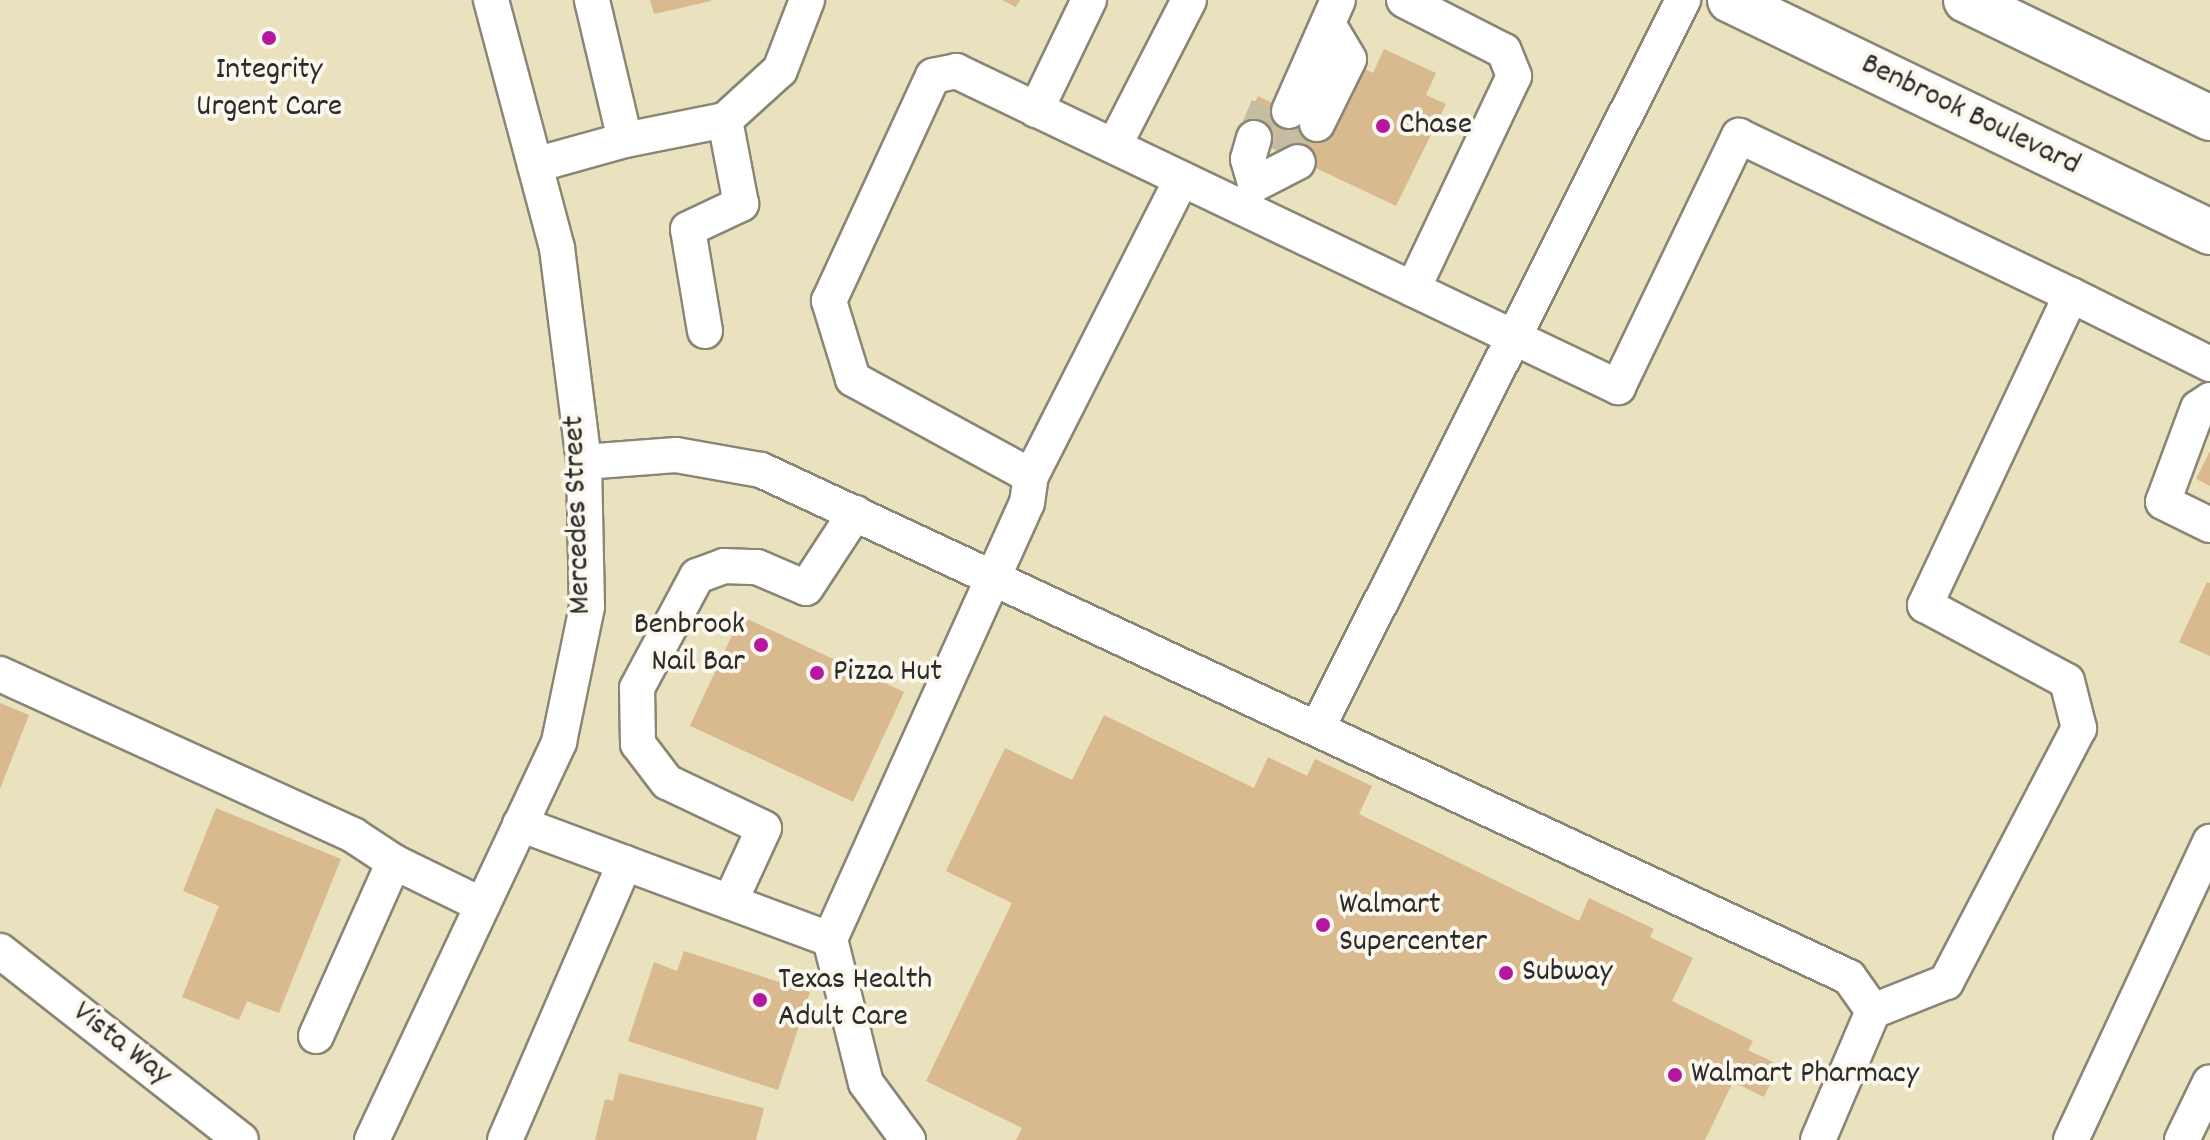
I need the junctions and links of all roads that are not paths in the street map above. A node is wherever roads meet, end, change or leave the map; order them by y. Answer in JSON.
{"nodes":[{"id":1,"x":491,"y":0,"type":"edge"},
{"id":2,"x":592,"y":0,"type":"edge"},
{"id":3,"x":807,"y":0,"type":"edge"},
{"id":4,"x":1089,"y":0,"type":"edge"},
{"id":5,"x":1189,"y":0,"type":"edge"},
{"id":6,"x":1404,"y":0,"type":"edge"},
{"id":7,"x":1683,"y":0,"type":"edge"},
{"id":8,"x":1730,"y":0,"type":"edge"},
{"id":9,"x":1974,"y":2,"type":"edge"},
{"id":10,"x":1335,"y":23,"type":"edge"},
{"id":11,"x":1036,"y":110,"type":"junction"},
{"id":12,"x":1295,"y":113,"type":"tunnel mouth"},
{"id":13,"x":2210,"y":118,"type":"edge"},
{"id":14,"x":725,"y":120,"type":"junction"},
{"id":15,"x":625,"y":140,"type":"junction"},
{"id":16,"x":1114,"y":146,"type":"junction"},
{"id":17,"x":535,"y":165,"type":"junction"},
{"id":18,"x":1182,"y":179,"type":"junction"},
{"id":19,"x":2210,"y":232,"type":"edge"},
{"id":20,"x":1413,"y":289,"type":"junction"},
{"id":21,"x":2071,"y":295,"type":"junction"},
{"id":22,"x":705,"y":331,"type":"dead end"},
{"id":23,"x":1514,"y":339,"type":"junction"},
{"id":24,"x":2210,"y":364,"type":"edge"},
{"id":25,"x":2210,"y":400,"type":"edge"},
{"id":26,"x":584,"y":462,"type":"junction"},
{"id":27,"x":1031,"y":476,"type":"junction"},
{"id":28,"x":855,"y":513,"type":"junction"},
{"id":29,"x":2210,"y":525,"type":"edge"},
{"id":30,"x":992,"y":577,"type":"junction"},
{"id":31,"x":0,"y":674,"type":"edge"},
{"id":32,"x":1317,"y":729,"type":"junction"},
{"id":33,"x":520,"y":824,"type":"junction"},
{"id":34,"x":2210,"y":842,"type":"edge"},
{"id":35,"x":394,"y":862,"type":"junction"},
{"id":36,"x":625,"y":863,"type":"junction"},
{"id":37,"x":730,"y":902,"type":"junction"},
{"id":38,"x":482,"y":905,"type":"junction"},
{"id":39,"x":830,"y":939,"type":"junction"},
{"id":40,"x":0,"y":951,"type":"edge"},
{"id":41,"x":1873,"y":1011,"type":"junction"},
{"id":42,"x":316,"y":1036,"type":"dead end"},
{"id":43,"x":2210,"y":1082,"type":"edge"},
{"id":44,"x":241,"y":1140,"type":"edge"},
{"id":45,"x":372,"y":1140,"type":"edge"},
{"id":46,"x":505,"y":1140,"type":"edge"},
{"id":47,"x":908,"y":1140,"type":"edge"},
{"id":48,"x":1818,"y":1140,"type":"edge"},
{"id":49,"x":2071,"y":1140,"type":"edge"},
{"id":50,"x":2182,"y":1140,"type":"edge"}],
"edges":[{"from":1,"to":17,"type":"street","name":"Mercedes Street"},
{"from":2,"to":15,"type":"street"},
{"from":3,"to":14,"type":"street"},
{"from":4,"to":11,"type":"street"},
{"from":5,"to":16,"type":"street"},
{"from":6,"to":20,"type":"street"},
{"from":7,"to":23,"type":"street"},
{"from":8,"to":19,"type":"highway","name":"Benbrook Boulevard"},
{"from":9,"to":13,"type":"highway"},
{"from":10,"to":12,"type":"street"},
{"from":11,"to":16,"type":"street"},
{"from":11,"to":27,"type":"street"},
{"from":14,"to":15,"type":"street"},
{"from":14,"to":22,"type":"street"},
{"from":15,"to":17,"type":"street"},
{"from":16,"to":18,"type":"street"},
{"from":17,"to":26,"type":"street","name":"Mercedes Street"},
{"from":18,"to":20,"type":"street"},
{"from":18,"to":27,"type":"street"},
{"from":20,"to":23,"type":"street"},
{"from":21,"to":23,"type":"street"},
{"from":21,"to":24,"type":"street"},
{"from":21,"to":41,"type":"street"},
{"from":23,"to":32,"type":"street"},
{"from":25,"to":29,"type":"street"},
{"from":26,"to":28,"type":"street"},
{"from":26,"to":33,"type":"street","name":"Mercedes Street"},
{"from":27,"to":30,"type":"street"},
{"from":28,"to":30,"type":"street"},
{"from":28,"to":37,"type":"street"},
{"from":30,"to":32,"type":"street"},
{"from":30,"to":39,"type":"street"},
{"from":31,"to":35,"type":"street"},
{"from":32,"to":41,"type":"street"},
{"from":33,"to":36,"type":"street"},
{"from":33,"to":38,"type":"street","name":"Mercedes Street"},
{"from":34,"to":49,"type":"street"},
{"from":35,"to":38,"type":"street"},
{"from":35,"to":42,"type":"street"},
{"from":36,"to":37,"type":"street"},
{"from":36,"to":46,"type":"street"},
{"from":37,"to":39,"type":"street"},
{"from":38,"to":45,"type":"street","name":"Mercedes Street"},
{"from":39,"to":47,"type":"street"},
{"from":40,"to":44,"type":"street","name":"Vista Way"},
{"from":41,"to":48,"type":"street"},
{"from":43,"to":50,"type":"street"}]}
